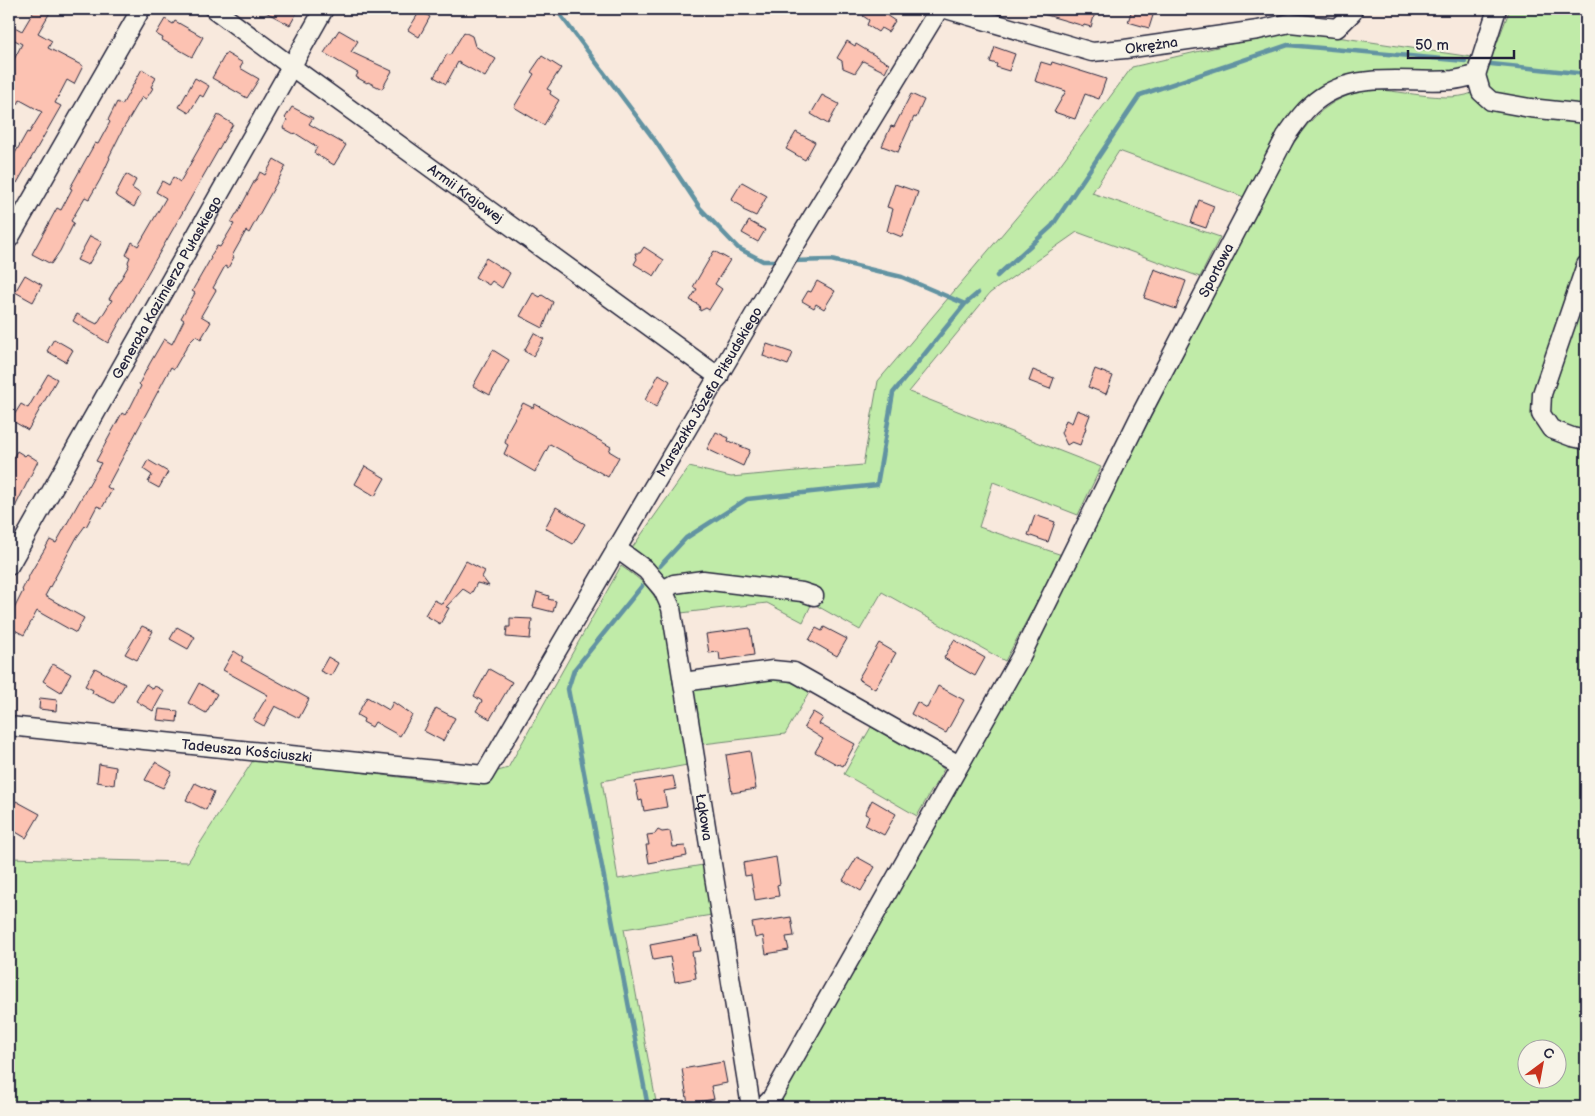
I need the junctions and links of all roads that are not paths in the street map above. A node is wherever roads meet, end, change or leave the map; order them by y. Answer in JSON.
{"nodes":[{"id":1,"x":141,"y":9,"type":"edge"},
{"id":2,"x":214,"y":9,"type":"edge"},
{"id":3,"x":324,"y":9,"type":"edge"},
{"id":4,"x":939,"y":9,"type":"edge"},
{"id":5,"x":946,"y":9,"type":"edge"},
{"id":6,"x":1353,"y":9,"type":"edge"},
{"id":7,"x":1497,"y":9,"type":"edge"},
{"id":8,"x":292,"y":67,"type":"junction"},
{"id":9,"x":1476,"y":75,"type":"junction"},
{"id":10,"x":1586,"y":114,"type":"edge"},
{"id":11,"x":9,"y":239,"type":"edge"},
{"id":12,"x":1586,"y":265,"type":"edge"},
{"id":13,"x":719,"y":377,"type":"junction"},
{"id":14,"x":1586,"y":440,"type":"edge"},
{"id":15,"x":616,"y":548,"type":"junction"},
{"id":16,"x":9,"y":566,"type":"edge"},
{"id":17,"x":663,"y":590,"type":"junction"},
{"id":18,"x":814,"y":596,"type":"dead end"},
{"id":19,"x":683,"y":682,"type":"junction"},
{"id":20,"x":9,"y":726,"type":"edge"},
{"id":21,"x":959,"y":765,"type":"junction"},
{"id":22,"x":484,"y":775,"type":"joint"},
{"id":23,"x":751,"y":1107,"type":"edge"},
{"id":24,"x":761,"y":1107,"type":"edge"}],
"edges":[{"from":1,"to":11,"type":"street"},
{"from":2,"to":8,"type":"street","name":"Armii Krajowej"},
{"from":3,"to":8,"type":"street","name":"Generała Kazimierza Pułaskiego"},
{"from":4,"to":13,"type":"street","name":"Marszałka Józefa Piłsudskiego"},
{"from":5,"to":6,"type":"street","name":"Okrężna"},
{"from":7,"to":9,"type":"street"},
{"from":8,"to":13,"type":"street","name":"Armii Krajowej"},
{"from":8,"to":16,"type":"street","name":"Generała Kazimierza Pułaskiego"},
{"from":9,"to":10,"type":"street"},
{"from":9,"to":21,"type":"street","name":"Sportowa"},
{"from":12,"to":14,"type":"street"},
{"from":13,"to":15,"type":"street","name":"Marszałka Józefa Piłsudskiego"},
{"from":15,"to":17,"type":"street","name":"Łąkowa"},
{"from":15,"to":22,"type":"street","name":"Marszałka Józefa Piłsudskiego"},
{"from":17,"to":18,"type":"street"},
{"from":17,"to":19,"type":"street","name":"Łąkowa"},
{"from":19,"to":21,"type":"street"},
{"from":19,"to":23,"type":"street","name":"Łąkowa"},
{"from":20,"to":22,"type":"street","name":"Tadeusza Kościuszki"},
{"from":21,"to":24,"type":"street","name":"Sportowa"}]}
